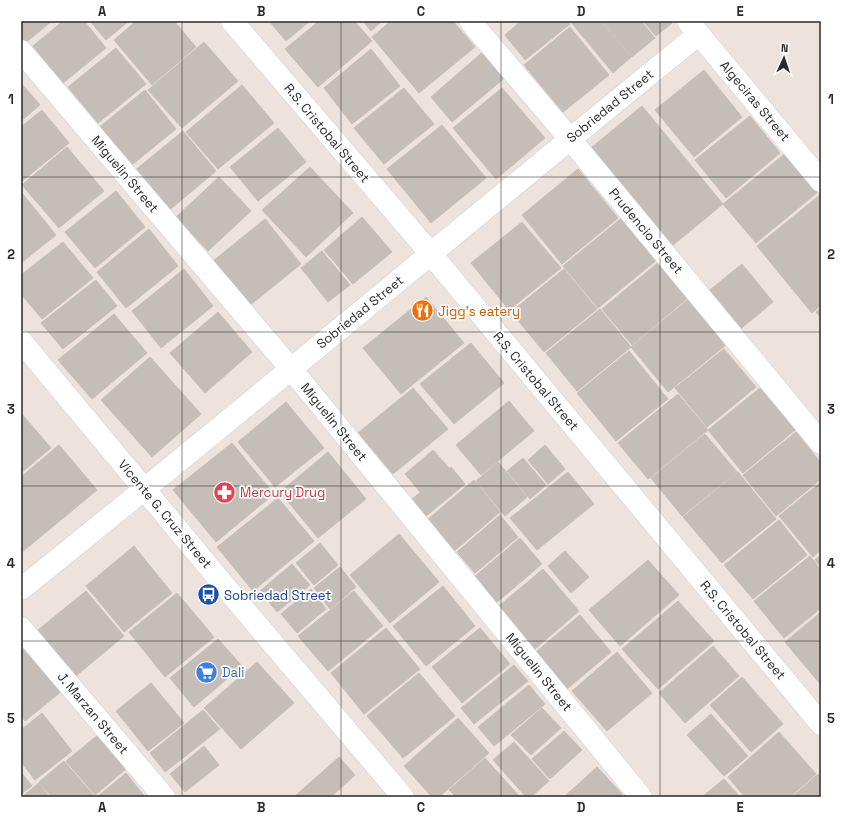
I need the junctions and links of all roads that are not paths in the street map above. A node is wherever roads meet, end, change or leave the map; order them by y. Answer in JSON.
{"nodes":[{"id":1,"x":232,"y":21,"type":"edge"},
{"id":2,"x":470,"y":21,"type":"edge"},
{"id":3,"x":694,"y":28,"type":"edge"},
{"id":4,"x":21,"y":51,"type":"edge"},
{"id":5,"x":570,"y":139,"type":"junction"},
{"id":6,"x":821,"y":181,"type":"edge"},
{"id":7,"x":431,"y":254,"type":"junction"},
{"id":8,"x":21,"y":341,"type":"edge"},
{"id":9,"x":290,"y":369,"type":"junction"},
{"id":10,"x":821,"y":443,"type":"edge"},
{"id":11,"x":146,"y":490,"type":"junction"},
{"id":12,"x":21,"y":589,"type":"edge"},
{"id":13,"x":21,"y":628,"type":"edge"},
{"id":14,"x":821,"y":724,"type":"edge"},
{"id":15,"x":164,"y":797,"type":"edge"},
{"id":16,"x":403,"y":797,"type":"edge"},
{"id":17,"x":641,"y":797,"type":"edge"}],
"edges":[{"from":1,"to":7,"type":"street","name":"R.S. Cristobal Street"},
{"from":2,"to":5,"type":"street","name":"Prudencio Street"},
{"from":3,"to":5,"type":"street","name":"Sobriedad Street"},
{"from":3,"to":6,"type":"street","name":"Algeciras Street"},
{"from":4,"to":9,"type":"street","name":"Miguelin Street"},
{"from":5,"to":7,"type":"street","name":"Sobriedad Street"},
{"from":5,"to":10,"type":"street","name":"Prudencio Street"},
{"from":7,"to":9,"type":"street","name":"Sobriedad Street"},
{"from":7,"to":14,"type":"street","name":"R.S. Cristobal Street"},
{"from":8,"to":11,"type":"street","name":"Vicente G. Cruz Street"},
{"from":9,"to":11,"type":"street","name":"Sobriedad Street"},
{"from":9,"to":17,"type":"street","name":"Miguelin Street"},
{"from":11,"to":12,"type":"street","name":"Sobriedad Street"},
{"from":11,"to":16,"type":"street","name":"Vicente G. Cruz Street"},
{"from":13,"to":15,"type":"street","name":"J. Marzan Street"}]}
